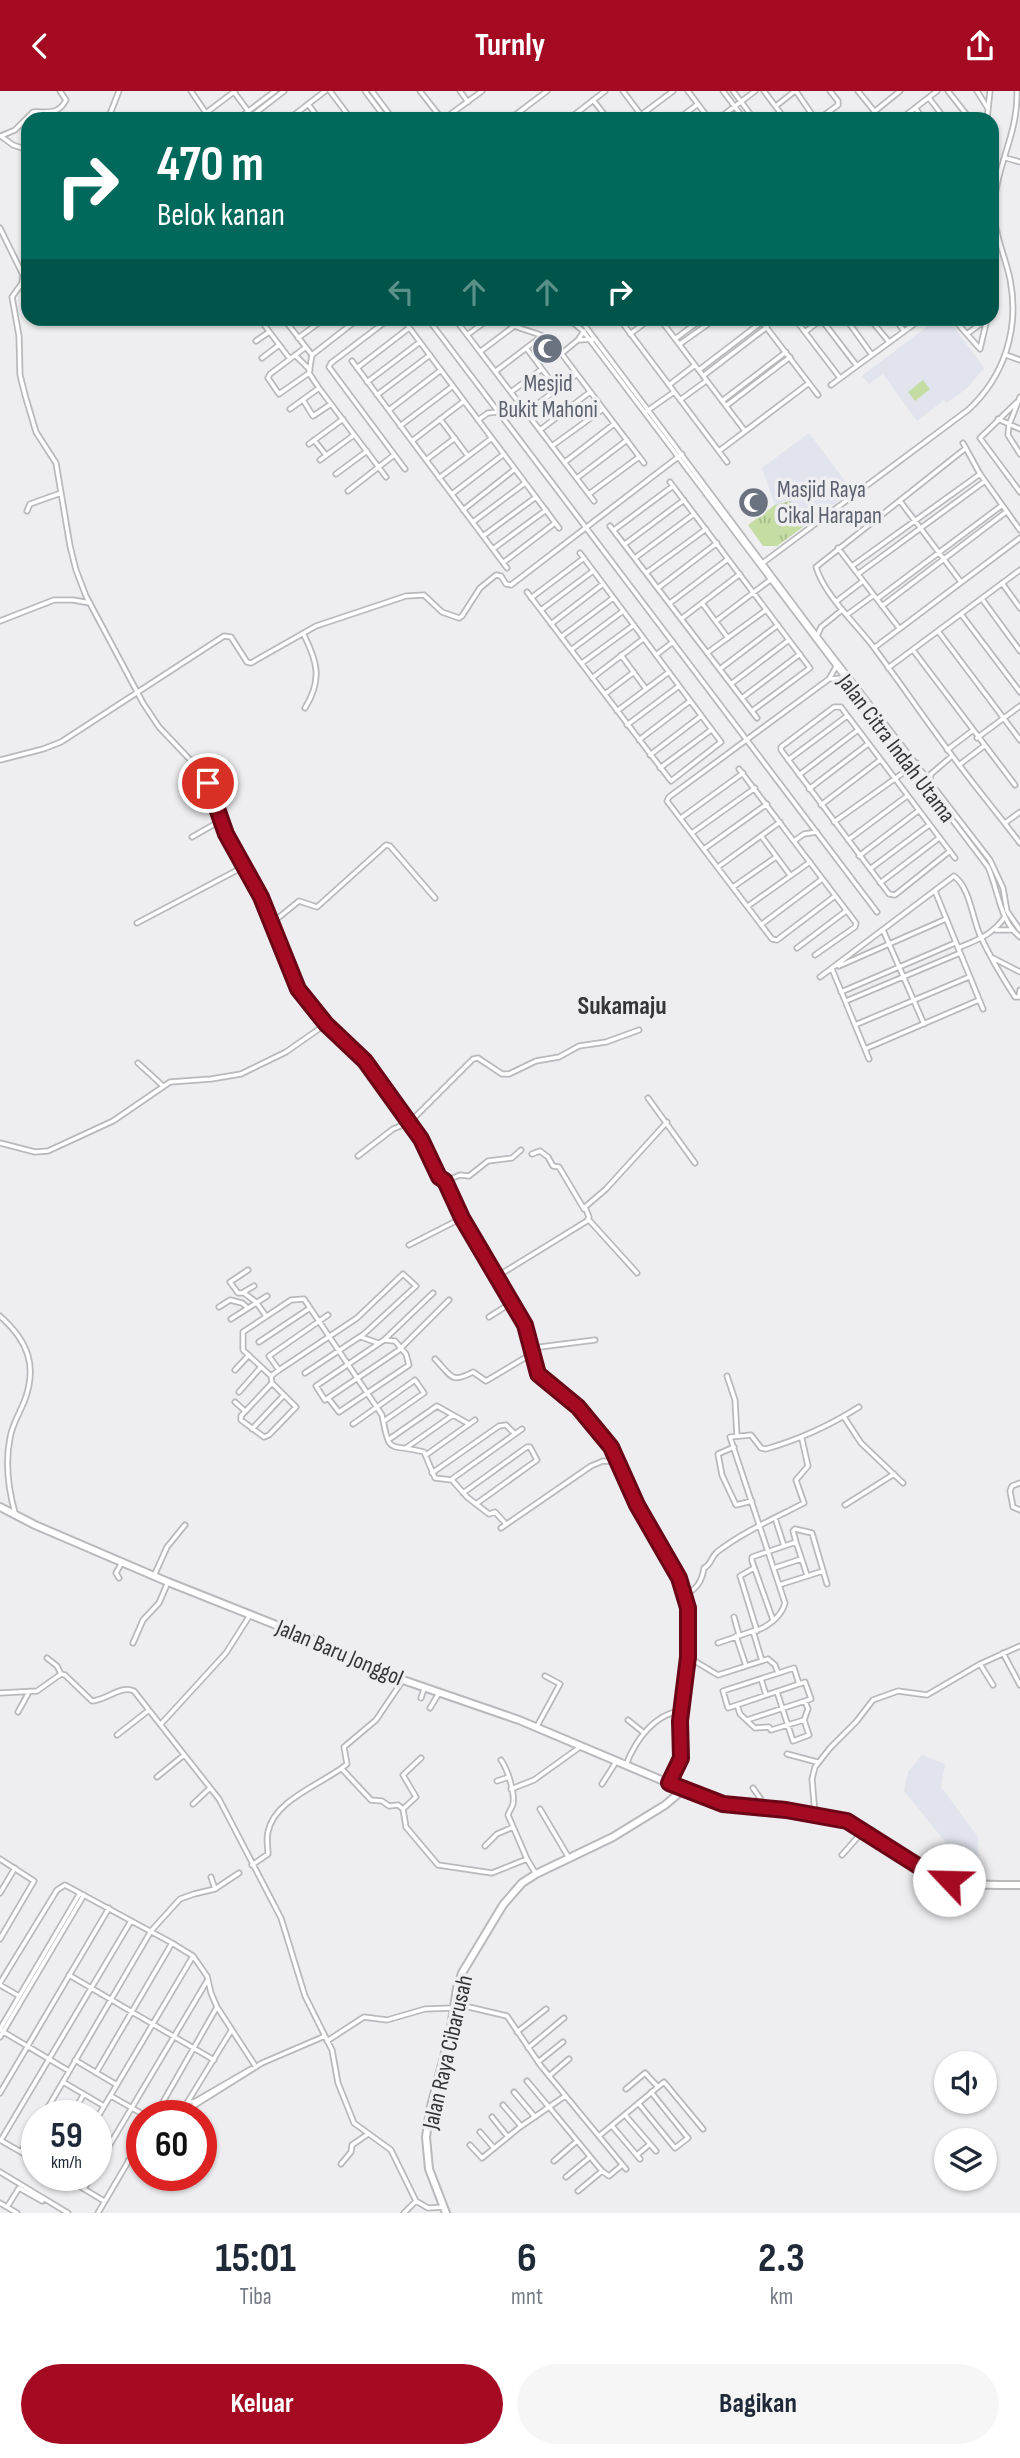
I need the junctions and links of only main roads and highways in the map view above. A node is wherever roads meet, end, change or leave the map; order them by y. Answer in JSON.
{"nodes":[{"id":1,"x":0,"y":1507,"type":"edge"},
{"id":2,"x":684,"y":1789,"type":"junction"},
{"id":3,"x":1020,"y":1885,"type":"edge"},
{"id":4,"x":445,"y":2210,"type":"edge"}],
"edges":[{"from":1,"to":2,"type":"main road","name":"Jalan Baru Jonggol"},
{"from":2,"to":3,"type":"main road","name":"Jalan Baru Jonggol"},
{"from":2,"to":4,"type":"main road","name":"Jalan Raya Cibarusah"}]}
